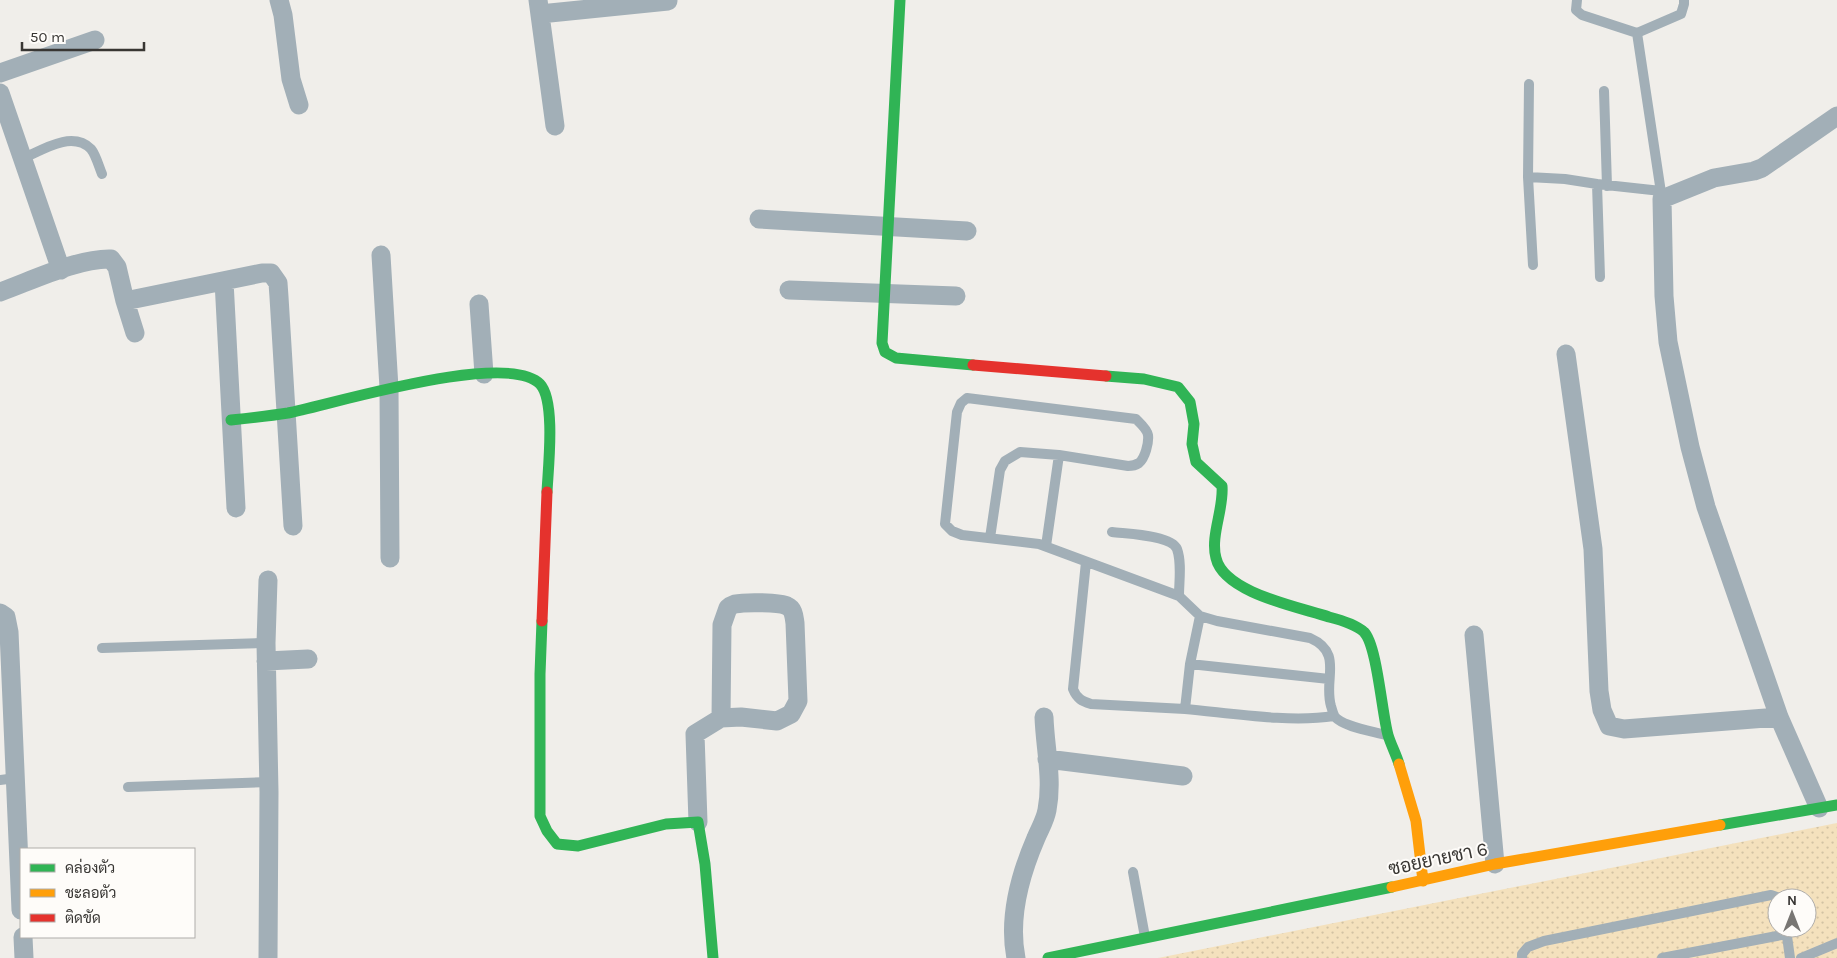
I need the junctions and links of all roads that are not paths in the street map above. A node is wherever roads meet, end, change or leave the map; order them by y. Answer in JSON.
{"nodes":[{"id":1,"x":279,"y":0,"type":"edge"},
{"id":2,"x":900,"y":0,"type":"edge"},
{"id":3,"x":1577,"y":0,"type":"edge"},
{"id":4,"x":1684,"y":0,"type":"edge"},
{"id":5,"x":668,"y":1,"type":"edge"},
{"id":6,"x":539,"y":7,"type":"edge"},
{"id":7,"x":1637,"y":33,"type":"junction"},
{"id":8,"x":96,"y":40,"type":"dead end"},
{"id":9,"x":0,"y":73,"type":"edge"},
{"id":10,"x":1529,"y":84,"type":"dead end"},
{"id":11,"x":1604,"y":91,"type":"dead end"},
{"id":12,"x":0,"y":93,"type":"edge"},
{"id":13,"x":299,"y":105,"type":"dead end"},
{"id":14,"x":1837,"y":116,"type":"edge"},
{"id":15,"x":555,"y":126,"type":"dead end"},
{"id":16,"x":22,"y":158,"type":"junction"},
{"id":17,"x":102,"y":174,"type":"dead end"},
{"id":18,"x":1528,"y":177,"type":"junction"},
{"id":19,"x":1602,"y":185,"type":"junction"},
{"id":20,"x":1661,"y":195,"type":"junction"},
{"id":21,"x":759,"y":219,"type":"dead end"},
{"id":22,"x":888,"y":226,"type":"junction"},
{"id":23,"x":967,"y":231,"type":"dead end"},
{"id":24,"x":381,"y":256,"type":"dead end"},
{"id":25,"x":1534,"y":265,"type":"dead end"},
{"id":26,"x":61,"y":270,"type":"junction"},
{"id":27,"x":1600,"y":277,"type":"dead end"},
{"id":28,"x":224,"y":281,"type":"junction"},
{"id":29,"x":789,"y":290,"type":"dead end"},
{"id":30,"x":0,"y":292,"type":"edge"},
{"id":31,"x":884,"y":294,"type":"junction"},
{"id":32,"x":956,"y":296,"type":"dead end"},
{"id":33,"x":125,"y":301,"type":"junction"},
{"id":34,"x":479,"y":304,"type":"dead end"},
{"id":35,"x":135,"y":333,"type":"dead end"},
{"id":36,"x":1566,"y":354,"type":"dead end"},
{"id":37,"x":484,"y":374,"type":"junction"},
{"id":38,"x":389,"y":388,"type":"junction"},
{"id":39,"x":287,"y":413,"type":"junction"},
{"id":40,"x":231,"y":420,"type":"junction"},
{"id":41,"x":1058,"y":454,"type":"junction"},
{"id":42,"x":236,"y":508,"type":"dead end"},
{"id":43,"x":293,"y":526,"type":"dead end"},
{"id":44,"x":1112,"y":532,"type":"dead end"},
{"id":45,"x":990,"y":538,"type":"junction"},
{"id":46,"x":1046,"y":546,"type":"junction"},
{"id":47,"x":390,"y":558,"type":"dead end"},
{"id":48,"x":1086,"y":562,"type":"junction"},
{"id":49,"x":268,"y":580,"type":"dead end"},
{"id":50,"x":1179,"y":596,"type":"junction"},
{"id":51,"x":0,"y":613,"type":"edge"},
{"id":52,"x":1200,"y":616,"type":"junction"},
{"id":53,"x":1474,"y":635,"type":"dead end"},
{"id":54,"x":102,"y":648,"type":"dead end"},
{"id":55,"x":266,"y":652,"type":"junction"},
{"id":56,"x":308,"y":659,"type":"dead end"},
{"id":57,"x":1190,"y":664,"type":"junction"},
{"id":58,"x":1329,"y":679,"type":"junction"},
{"id":59,"x":1184,"y":709,"type":"junction"},
{"id":60,"x":1334,"y":716,"type":"junction"},
{"id":61,"x":1779,"y":717,"type":"junction"},
{"id":62,"x":721,"y":718,"type":"junction"},
{"id":63,"x":1044,"y":718,"type":"dead end"},
{"id":64,"x":1388,"y":736,"type":"junction"},
{"id":65,"x":1047,"y":759,"type":"junction"},
{"id":66,"x":1184,"y":776,"type":"dead end"},
{"id":67,"x":8,"y":779,"type":"edge"},
{"id":68,"x":269,"y":782,"type":"junction"},
{"id":69,"x":128,"y":786,"type":"dead end"},
{"id":70,"x":1828,"y":806,"type":"edge"},
{"id":71,"x":698,"y":822,"type":"junction"},
{"id":72,"x":1495,"y":864,"type":"junction"},
{"id":73,"x":1134,"y":872,"type":"dead end"},
{"id":74,"x":1423,"y":881,"type":"junction"},
{"id":75,"x":1767,"y":896,"type":"edge"},
{"id":76,"x":20,"y":900,"type":"edge"},
{"id":77,"x":1767,"y":935,"type":"edge"},
{"id":78,"x":23,"y":938,"type":"edge"},
{"id":79,"x":1145,"y":938,"type":"junction"},
{"id":80,"x":1787,"y":938,"type":"edge"},
{"id":81,"x":1837,"y":943,"type":"edge"},
{"id":82,"x":24,"y":958,"type":"edge"},
{"id":83,"x":268,"y":958,"type":"edge"},
{"id":84,"x":713,"y":958,"type":"edge"},
{"id":85,"x":1016,"y":958,"type":"edge"},
{"id":86,"x":1048,"y":958,"type":"edge"},
{"id":87,"x":1522,"y":958,"type":"edge"},
{"id":88,"x":1662,"y":958,"type":"edge"},
{"id":89,"x":1790,"y":958,"type":"edge"},
{"id":90,"x":1801,"y":958,"type":"edge"}],
"edges":[{"from":1,"to":13,"type":"street"},
{"from":2,"to":22,"type":"street"},
{"from":3,"to":7,"type":"lane"},
{"from":4,"to":7,"type":"lane"},
{"from":5,"to":6,"type":"street"},
{"from":6,"to":15,"type":"street"},
{"from":7,"to":20,"type":"lane"},
{"from":8,"to":9,"type":"street"},
{"from":10,"to":18,"type":"lane"},
{"from":11,"to":19,"type":"lane"},
{"from":12,"to":16,"type":"street"},
{"from":14,"to":20,"type":"street"},
{"from":16,"to":17,"type":"lane"},
{"from":16,"to":26,"type":"street"},
{"from":18,"to":19,"type":"lane"},
{"from":18,"to":25,"type":"lane"},
{"from":19,"to":20,"type":"lane"},
{"from":19,"to":27,"type":"lane"},
{"from":20,"to":61,"type":"street"},
{"from":21,"to":22,"type":"street"},
{"from":22,"to":23,"type":"street"},
{"from":22,"to":31,"type":"street"},
{"from":24,"to":38,"type":"street"},
{"from":26,"to":30,"type":"street"},
{"from":26,"to":33,"type":"street"},
{"from":28,"to":33,"type":"street"},
{"from":28,"to":39,"type":"street"},
{"from":28,"to":40,"type":"street"},
{"from":29,"to":31,"type":"street"},
{"from":31,"to":32,"type":"street"},
{"from":31,"to":64,"type":"street"},
{"from":33,"to":35,"type":"street"},
{"from":34,"to":37,"type":"street"},
{"from":36,"to":61,"type":"street"},
{"from":37,"to":38,"type":"street"},
{"from":37,"to":71,"type":"street"},
{"from":38,"to":39,"type":"street"},
{"from":38,"to":47,"type":"street"},
{"from":39,"to":40,"type":"street"},
{"from":39,"to":43,"type":"street"},
{"from":40,"to":42,"type":"street"},
{"from":41,"to":45,"type":"lane"},
{"from":41,"to":45,"type":"lane"},
{"from":41,"to":46,"type":"lane"},
{"from":44,"to":50,"type":"lane"},
{"from":45,"to":46,"type":"lane"},
{"from":46,"to":48,"type":"lane"},
{"from":48,"to":50,"type":"lane"},
{"from":48,"to":59,"type":"lane"},
{"from":49,"to":55,"type":"street"},
{"from":50,"to":52,"type":"lane"},
{"from":51,"to":67,"type":"street"},
{"from":52,"to":57,"type":"lane"},
{"from":52,"to":58,"type":"lane"},
{"from":53,"to":72,"type":"street"},
{"from":54,"to":55,"type":"lane"},
{"from":55,"to":56,"type":"street"},
{"from":55,"to":68,"type":"street"},
{"from":57,"to":58,"type":"lane"},
{"from":57,"to":59,"type":"lane"},
{"from":58,"to":60,"type":"lane"},
{"from":59,"to":60,"type":"lane"},
{"from":60,"to":64,"type":"lane"},
{"from":61,"to":70,"type":"street"},
{"from":62,"to":62,"type":"street"},
{"from":62,"to":71,"type":"street"},
{"from":63,"to":65,"type":"street"},
{"from":64,"to":74,"type":"street"},
{"from":65,"to":66,"type":"street"},
{"from":65,"to":85,"type":"street"},
{"from":67,"to":76,"type":"street"},
{"from":68,"to":69,"type":"lane"},
{"from":68,"to":83,"type":"street"},
{"from":70,"to":72,"type":"street","name":"ซอยยายชา 6"},
{"from":71,"to":84,"type":"street"},
{"from":72,"to":74,"type":"street","name":"ซอยยายชา 6"},
{"from":73,"to":79,"type":"lane"},
{"from":74,"to":79,"type":"street","name":"ซอยยายชา 6"},
{"from":75,"to":87,"type":"lane"},
{"from":77,"to":88,"type":"lane"},
{"from":78,"to":82,"type":"street"},
{"from":79,"to":86,"type":"street","name":"ซอยยายชา 6"},
{"from":80,"to":89,"type":"lane"},
{"from":81,"to":90,"type":"lane"}]}
